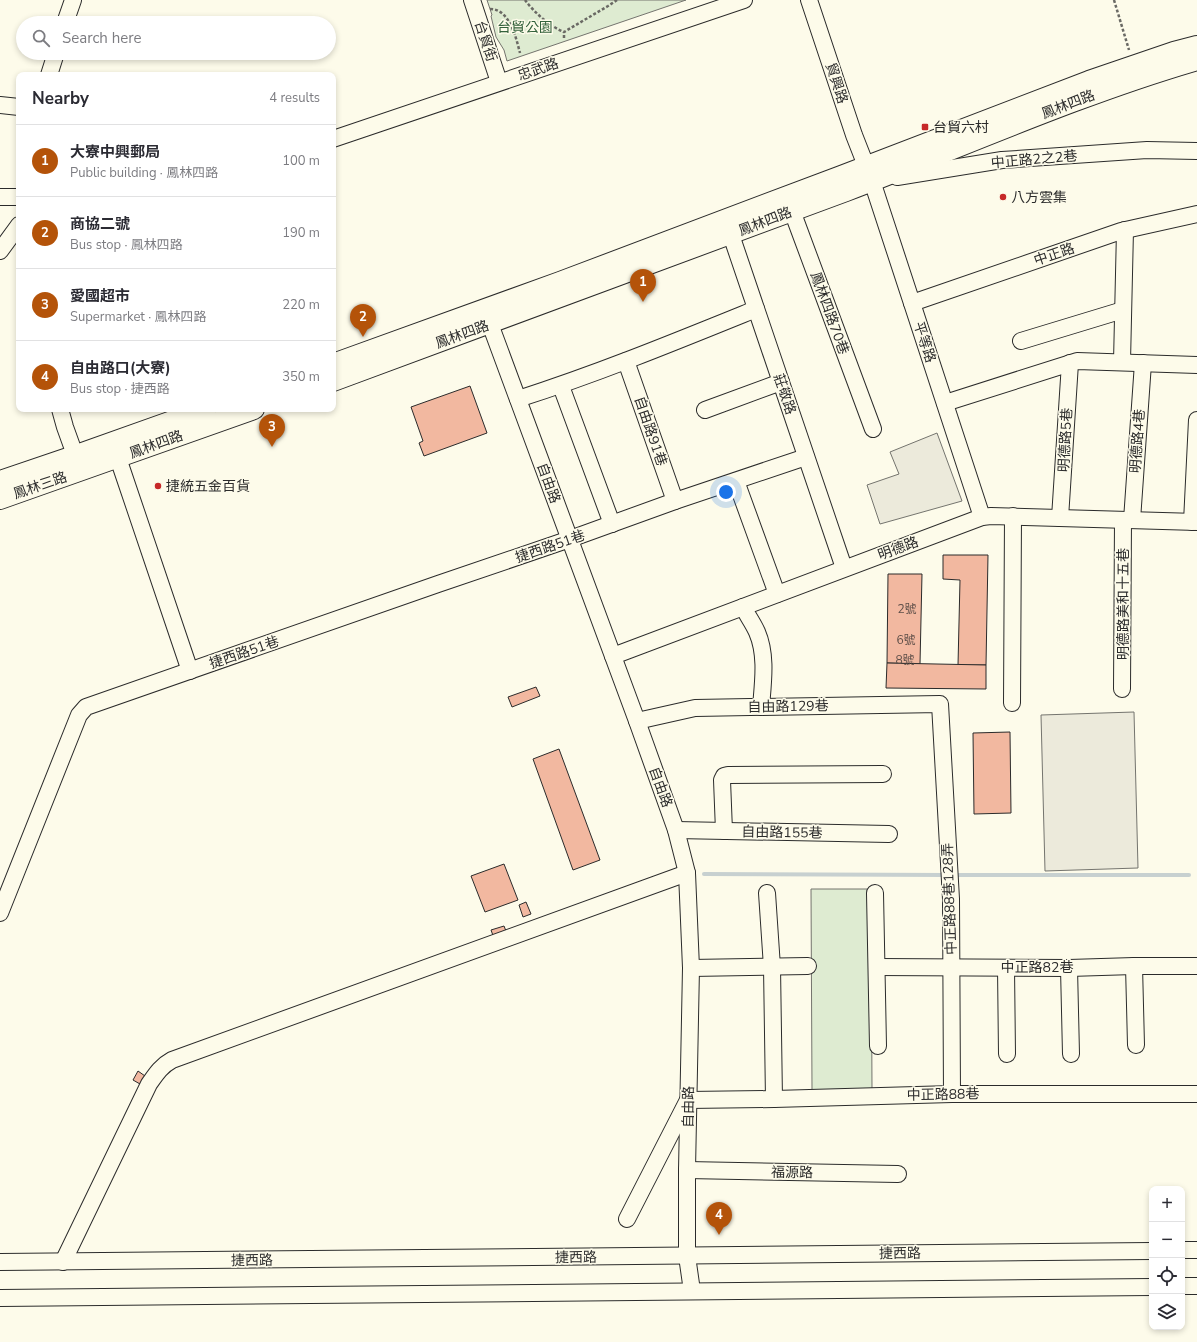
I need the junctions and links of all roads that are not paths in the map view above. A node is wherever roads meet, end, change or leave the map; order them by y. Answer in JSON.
{"nodes":[{"id":1,"x":72,"y":0,"type":"edge"},
{"id":2,"x":744,"y":0,"type":"edge"},
{"id":3,"x":809,"y":0,"type":"edge"},
{"id":4,"x":478,"y":4,"type":"edge"},
{"id":5,"x":67,"y":16,"type":"edge"},
{"id":6,"x":1197,"y":46,"type":"edge"},
{"id":7,"x":54,"y":60,"type":"edge"},
{"id":8,"x":1197,"y":60,"type":"edge"},
{"id":9,"x":50,"y":72,"type":"edge"},
{"id":10,"x":499,"y":82,"type":"junction"},
{"id":11,"x":0,"y":105,"type":"edge"},
{"id":12,"x":16,"y":107,"type":"edge"},
{"id":13,"x":336,"y":138,"type":"edge"},
{"id":14,"x":1197,"y":151,"type":"edge"},
{"id":15,"x":869,"y":174,"type":"junction"},
{"id":16,"x":0,"y":197,"type":"edge"},
{"id":17,"x":16,"y":197,"type":"edge"},
{"id":18,"x":790,"y":204,"type":"junction"},
{"id":19,"x":1197,"y":214,"type":"edge"},
{"id":20,"x":729,"y":227,"type":"junction"},
{"id":21,"x":16,"y":228,"type":"edge"},
{"id":22,"x":1125,"y":230,"type":"junction"},
{"id":23,"x":0,"y":251,"type":"edge"},
{"id":24,"x":912,"y":303,"type":"junction"},
{"id":25,"x":756,"y":309,"type":"junction"},
{"id":26,"x":1123,"y":310,"type":"junction"},
{"id":27,"x":488,"y":317,"type":"junction"},
{"id":28,"x":1020,"y":341,"type":"dead end"},
{"id":29,"x":626,"y":361,"type":"junction"},
{"id":30,"x":1122,"y":362,"type":"junction"},
{"id":31,"x":336,"y":363,"type":"edge"},
{"id":32,"x":1070,"y":363,"type":"junction"},
{"id":33,"x":1142,"y":363,"type":"junction"},
{"id":34,"x":1197,"y":365,"type":"edge"},
{"id":35,"x":336,"y":380,"type":"edge"},
{"id":36,"x":781,"y":382,"type":"junction"},
{"id":37,"x":561,"y":386,"type":"junction"},
{"id":38,"x":518,"y":400,"type":"junction"},
{"id":39,"x":945,"y":403,"type":"junction"},
{"id":40,"x":705,"y":410,"type":"dead end"},
{"id":41,"x":61,"y":412,"type":"edge"},
{"id":42,"x":199,"y":412,"type":"edge"},
{"id":43,"x":246,"y":412,"type":"edge"},
{"id":44,"x":1197,"y":420,"type":"edge"},
{"id":45,"x":874,"y":429,"type":"dead end"},
{"id":46,"x":806,"y":457,"type":"junction"},
{"id":47,"x":118,"y":458,"type":"junction"},
{"id":48,"x":78,"y":464,"type":"junction"},
{"id":49,"x":0,"y":481,"type":"edge"},
{"id":50,"x":736,"y":481,"type":"junction"},
{"id":51,"x":0,"y":499,"type":"edge"},
{"id":52,"x":675,"y":501,"type":"junction"},
{"id":53,"x":1013,"y":516,"type":"junction"},
{"id":54,"x":982,"y":517,"type":"junction"},
{"id":55,"x":1060,"y":518,"type":"junction"},
{"id":56,"x":1127,"y":520,"type":"junction"},
{"id":57,"x":1194,"y":522,"type":"edge"},
{"id":58,"x":612,"y":524,"type":"junction"},
{"id":59,"x":570,"y":539,"type":"junction"},
{"id":60,"x":844,"y":568,"type":"junction"},
{"id":61,"x":777,"y":594,"type":"junction"},
{"id":62,"x":743,"y":606,"type":"junction"},
{"id":63,"x":613,"y":656,"type":"junction"},
{"id":64,"x":190,"y":671,"type":"junction"},
{"id":65,"x":1122,"y":689,"type":"dead end"},
{"id":66,"x":1012,"y":703,"type":"dead end"},
{"id":67,"x":940,"y":704,"type":"joint"},
{"id":68,"x":761,"y":707,"type":"junction"},
{"id":69,"x":637,"y":721,"type":"junction"},
{"id":70,"x":883,"y":774,"type":"dead end"},
{"id":71,"x":676,"y":830,"type":"junction"},
{"id":72,"x":724,"y":831,"type":"junction"},
{"id":73,"x":889,"y":834,"type":"dead end"},
{"id":74,"x":687,"y":873,"type":"junction"},
{"id":75,"x":767,"y":893,"type":"dead end"},
{"id":76,"x":875,"y":893,"type":"dead end"},
{"id":77,"x":0,"y":913,"type":"edge"},
{"id":78,"x":808,"y":966,"type":"dead end"},
{"id":79,"x":1134,"y":966,"type":"junction"},
{"id":80,"x":1197,"y":966,"type":"edge"},
{"id":81,"x":772,"y":967,"type":"junction"},
{"id":82,"x":877,"y":967,"type":"junction"},
{"id":83,"x":952,"y":967,"type":"junction"},
{"id":84,"x":691,"y":968,"type":"junction"},
{"id":85,"x":1006,"y":968,"type":"junction"},
{"id":86,"x":1069,"y":968,"type":"junction"},
{"id":87,"x":1136,"y":1045,"type":"dead end"},
{"id":88,"x":878,"y":1046,"type":"dead end"},
{"id":89,"x":1007,"y":1054,"type":"dead end"},
{"id":90,"x":1071,"y":1054,"type":"dead end"},
{"id":91,"x":952,"y":1094,"type":"junction"},
{"id":92,"x":1197,"y":1094,"type":"edge"},
{"id":93,"x":774,"y":1099,"type":"junction"},
{"id":94,"x":688,"y":1100,"type":"junction"},
{"id":95,"x":687,"y":1170,"type":"junction"},
{"id":96,"x":898,"y":1174,"type":"dead end"},
{"id":97,"x":627,"y":1219,"type":"dead end"},
{"id":98,"x":1185,"y":1250,"type":"edge"},
{"id":99,"x":1197,"y":1250,"type":"edge"},
{"id":100,"x":1149,"y":1251,"type":"edge"},
{"id":101,"x":687,"y":1256,"type":"junction"},
{"id":102,"x":0,"y":1262,"type":"edge"},
{"id":103,"x":62,"y":1262,"type":"junction"},
{"id":104,"x":1185,"y":1286,"type":"edge"},
{"id":105,"x":1197,"y":1286,"type":"edge"},
{"id":106,"x":1149,"y":1287,"type":"edge"},
{"id":107,"x":692,"y":1291,"type":"junction"},
{"id":108,"x":0,"y":1298,"type":"edge"}],
"edges":[{"from":1,"to":5,"type":"street"},
{"from":2,"to":10,"type":"street","name":"忠武路"},
{"from":3,"to":15,"type":"street","name":"貿興路"},
{"from":4,"to":10,"type":"street","name":"台貿街"},
{"from":6,"to":15,"type":"main road","name":"鳳林四路"},
{"from":7,"to":9,"type":"street"},
{"from":8,"to":15,"type":"main road","name":"鳳林四路"},
{"from":10,"to":13,"type":"street","name":"忠武路"},
{"from":11,"to":12,"type":"street"},
{"from":14,"to":15,"type":"street","name":"中正路2之2巷"},
{"from":15,"to":18,"type":"main road","name":"鳳林四路"},
{"from":15,"to":24,"type":"street","name":"平等路"},
{"from":16,"to":17,"type":"street"},
{"from":18,"to":20,"type":"main road","name":"鳳林四路"},
{"from":18,"to":45,"type":"street","name":"鳳林四路70巷"},
{"from":19,"to":22,"type":"street","name":"中正路"},
{"from":20,"to":25,"type":"street","name":"莊敬路"},
{"from":20,"to":27,"type":"main road","name":"鳳林四路"},
{"from":21,"to":23,"type":"street"},
{"from":22,"to":24,"type":"street","name":"中正路"},
{"from":22,"to":26,"type":"street"},
{"from":24,"to":39,"type":"street","name":"平等路"},
{"from":25,"to":29,"type":"street"},
{"from":25,"to":36,"type":"street","name":"莊敬路"},
{"from":26,"to":28,"type":"street"},
{"from":26,"to":30,"type":"street"},
{"from":27,"to":31,"type":"main road","name":"鳳林四路"},
{"from":27,"to":35,"type":"main road","name":"鳳林四路"},
{"from":27,"to":38,"type":"street","name":"自由路"},
{"from":29,"to":37,"type":"street"},
{"from":29,"to":52,"type":"street","name":"自由路91巷"},
{"from":30,"to":32,"type":"street"},
{"from":30,"to":33,"type":"street"},
{"from":32,"to":39,"type":"street"},
{"from":32,"to":55,"type":"street","name":"明德路5巷"},
{"from":33,"to":34,"type":"street"},
{"from":33,"to":56,"type":"street","name":"明德路4巷"},
{"from":36,"to":40,"type":"street"},
{"from":36,"to":46,"type":"street","name":"莊敬路"},
{"from":37,"to":38,"type":"street"},
{"from":37,"to":58,"type":"street"},
{"from":38,"to":59,"type":"street","name":"自由路"},
{"from":39,"to":54,"type":"street","name":"平等路"},
{"from":41,"to":48,"type":"street"},
{"from":42,"to":48,"type":"main road","name":"鳳林四路"},
{"from":43,"to":47,"type":"main road","name":"鳳林四路"},
{"from":44,"to":57,"type":"street"},
{"from":46,"to":50,"type":"street"},
{"from":46,"to":60,"type":"street","name":"莊敬路"},
{"from":47,"to":48,"type":"main road","name":"鳳林四路"},
{"from":47,"to":64,"type":"street"},
{"from":48,"to":49,"type":"main road","name":"鳳林三路"},
{"from":48,"to":51,"type":"main road","name":"鳳林三路"},
{"from":50,"to":52,"type":"street"},
{"from":50,"to":61,"type":"street"},
{"from":52,"to":58,"type":"street"},
{"from":53,"to":54,"type":"street","name":"明德路"},
{"from":53,"to":55,"type":"street","name":"明德路"},
{"from":53,"to":66,"type":"street"},
{"from":54,"to":60,"type":"street","name":"明德路"},
{"from":55,"to":56,"type":"street","name":"明德路"},
{"from":56,"to":57,"type":"street","name":"明德路"},
{"from":56,"to":65,"type":"street","name":"明德路美和十五巷"},
{"from":58,"to":59,"type":"street","name":"捷西路51巷"},
{"from":59,"to":63,"type":"street","name":"自由路"},
{"from":59,"to":64,"type":"street","name":"捷西路51巷"},
{"from":60,"to":61,"type":"street","name":"明德路"},
{"from":61,"to":62,"type":"street","name":"明德路"},
{"from":62,"to":63,"type":"street","name":"明德路"},
{"from":62,"to":68,"type":"street"},
{"from":63,"to":69,"type":"street","name":"自由路"},
{"from":64,"to":77,"type":"street","name":"捷西路51巷"},
{"from":67,"to":68,"type":"street","name":"自由路129巷"},
{"from":67,"to":83,"type":"street","name":"中正路88巷128弄"},
{"from":68,"to":69,"type":"street","name":"自由路129巷"},
{"from":69,"to":71,"type":"street","name":"自由路"},
{"from":70,"to":72,"type":"street"},
{"from":71,"to":72,"type":"street","name":"自由路155巷"},
{"from":71,"to":74,"type":"street","name":"自由路"},
{"from":72,"to":73,"type":"street","name":"自由路155巷"},
{"from":74,"to":84,"type":"street","name":"自由路"},
{"from":74,"to":103,"type":"street"},
{"from":75,"to":81,"type":"street"},
{"from":76,"to":82,"type":"street"},
{"from":78,"to":81,"type":"street"},
{"from":79,"to":80,"type":"street","name":"中正路82巷"},
{"from":79,"to":86,"type":"street","name":"中正路82巷"},
{"from":79,"to":87,"type":"street"},
{"from":81,"to":84,"type":"street"},
{"from":81,"to":93,"type":"street"},
{"from":82,"to":83,"type":"street","name":"中正路82巷"},
{"from":82,"to":88,"type":"street"},
{"from":83,"to":85,"type":"street","name":"中正路82巷"},
{"from":83,"to":91,"type":"street","name":"中正路88巷128弄"},
{"from":84,"to":94,"type":"street","name":"自由路"},
{"from":85,"to":86,"type":"street","name":"中正路82巷"},
{"from":85,"to":89,"type":"street"},
{"from":86,"to":90,"type":"street"},
{"from":91,"to":92,"type":"street","name":"中正路88巷"},
{"from":91,"to":93,"type":"street","name":"中正路88巷"},
{"from":93,"to":94,"type":"street","name":"中正路88巷"},
{"from":94,"to":95,"type":"street","name":"自由路"},
{"from":94,"to":97,"type":"street"},
{"from":95,"to":96,"type":"street","name":"福源路"},
{"from":95,"to":101,"type":"street","name":"自由路"},
{"from":98,"to":99,"type":"street"},
{"from":100,"to":101,"type":"street","name":"捷西路"},
{"from":101,"to":103,"type":"street","name":"捷西路"},
{"from":101,"to":107,"type":"street","name":"自由路"},
{"from":102,"to":103,"type":"street","name":"捷西路"},
{"from":104,"to":105,"type":"street"},
{"from":106,"to":107,"type":"street"},
{"from":107,"to":108,"type":"street"}]}
